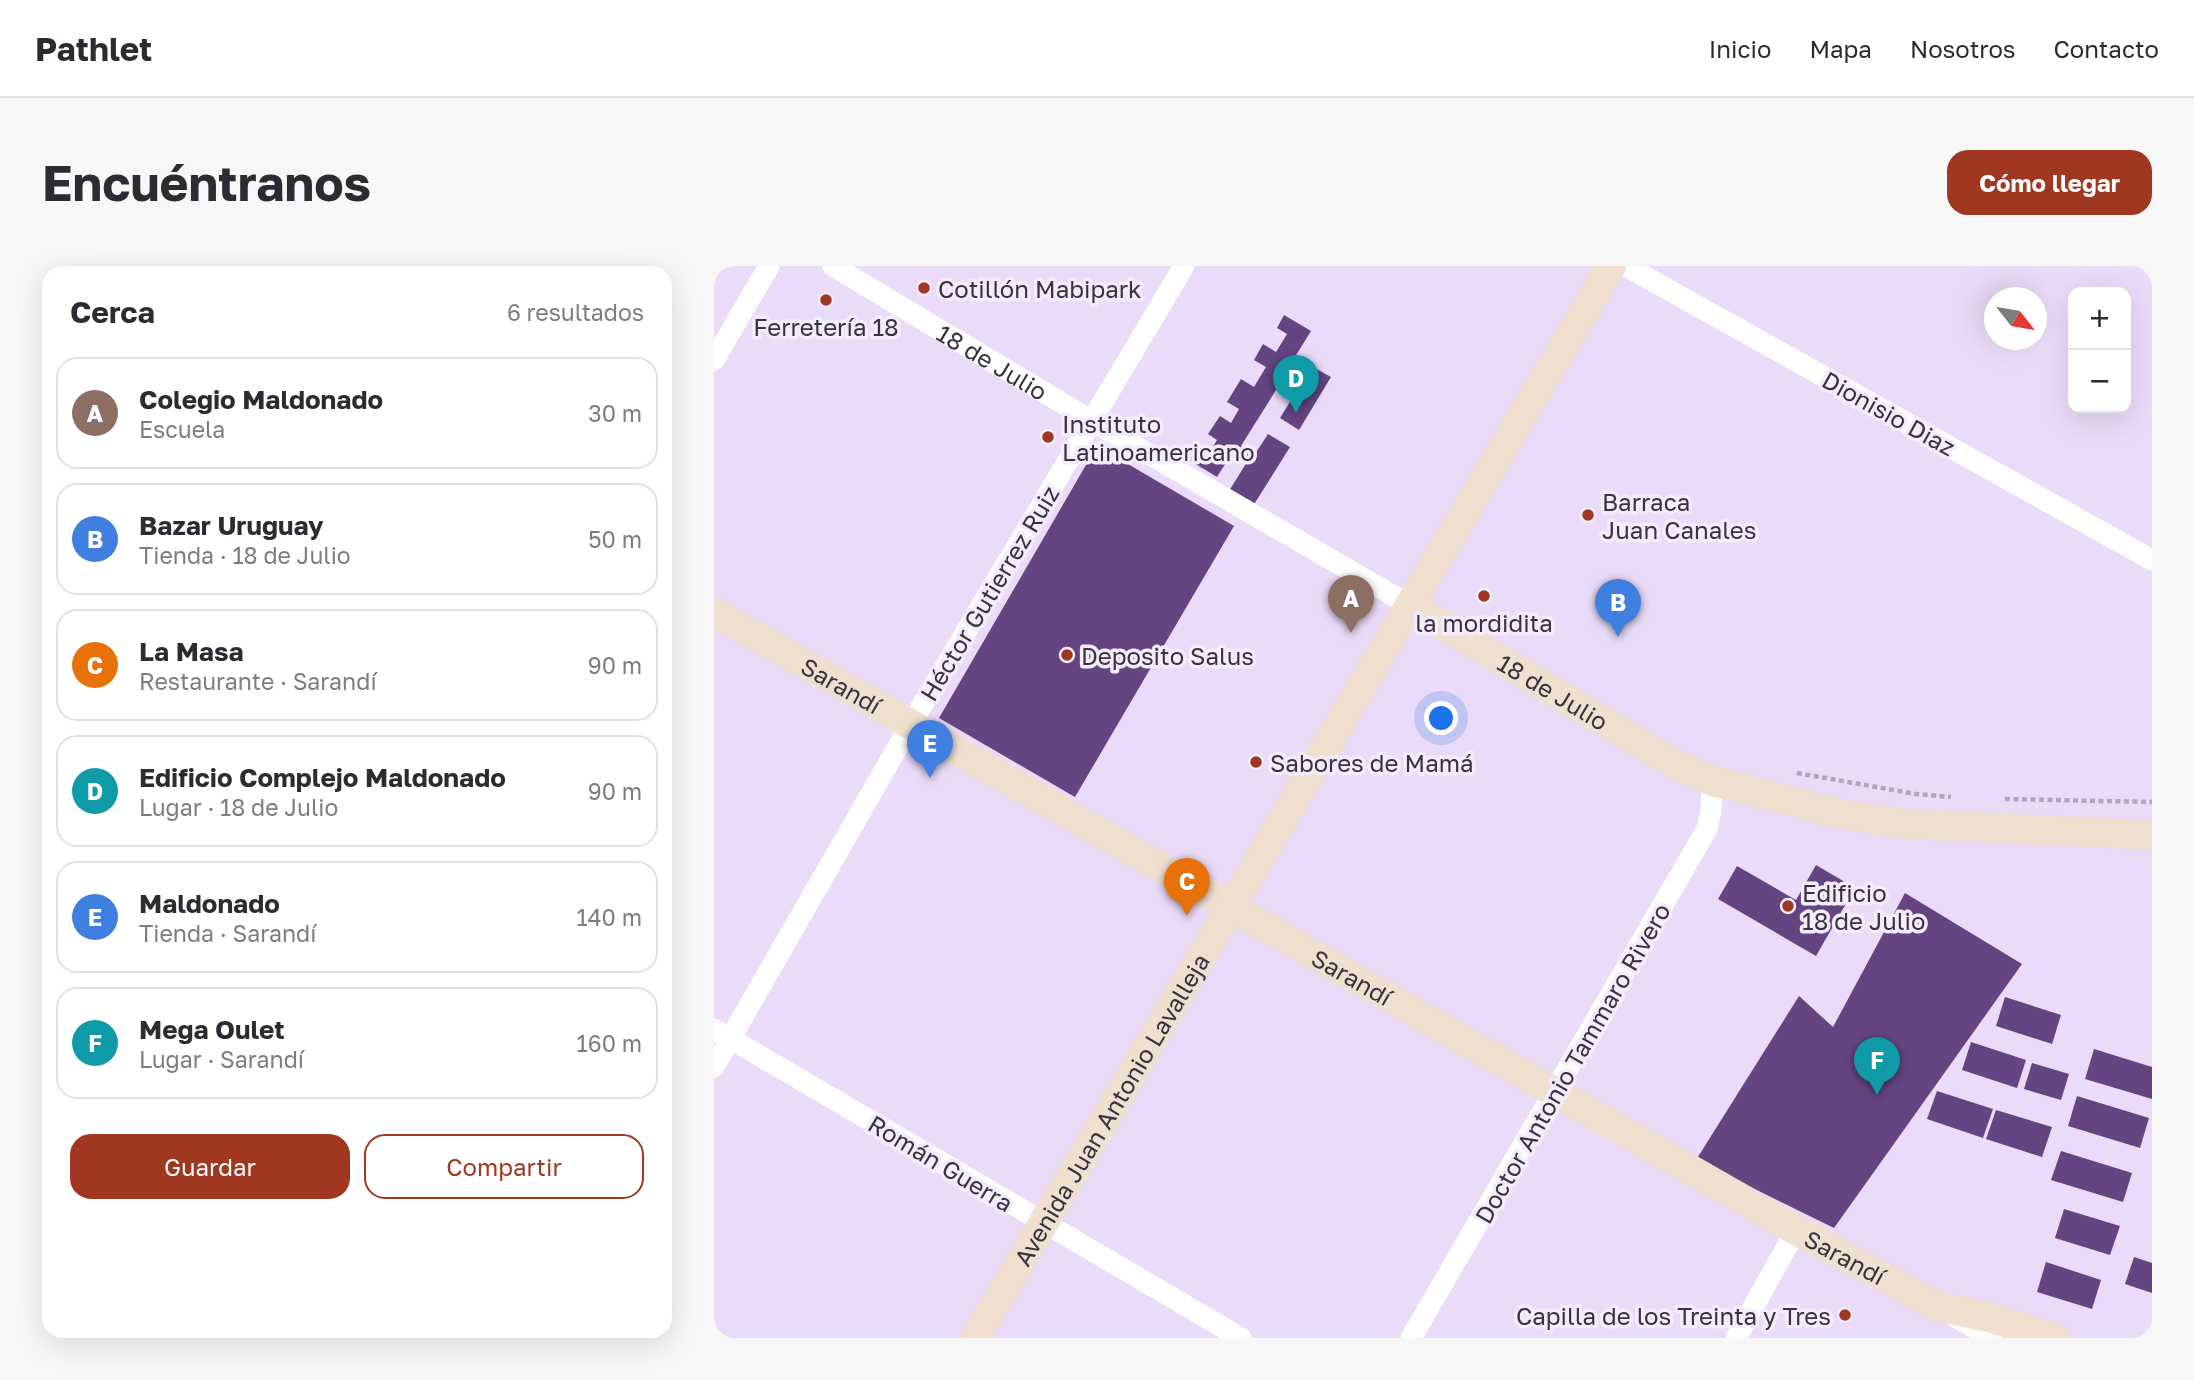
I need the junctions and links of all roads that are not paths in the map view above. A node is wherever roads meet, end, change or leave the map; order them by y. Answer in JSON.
{"nodes":[{"id":1,"x":769,"y":266,"type":"edge"},
{"id":2,"x":833,"y":266,"type":"edge"},
{"id":3,"x":1184,"y":266,"type":"edge"},
{"id":4,"x":1611,"y":266,"type":"edge"},
{"id":5,"x":1626,"y":266,"type":"edge"},
{"id":6,"x":714,"y":360,"type":"edge"},
{"id":7,"x":1092,"y":421,"type":"junction"},
{"id":8,"x":2152,"y":560,"type":"edge"},
{"id":9,"x":1411,"y":606,"type":"junction"},
{"id":10,"x":714,"y":612,"type":"edge"},
{"id":11,"x":911,"y":723,"type":"junction"},
{"id":12,"x":1712,"y":781,"type":"junction"},
{"id":13,"x":2152,"y":835,"type":"edge"},
{"id":14,"x":1231,"y":906,"type":"junction"},
{"id":15,"x":722,"y":1033,"type":"edge"},
{"id":16,"x":714,"y":1067,"type":"edge"},
{"id":17,"x":1555,"y":1093,"type":"junction"},
{"id":18,"x":1043,"y":1223,"type":"junction"},
{"id":19,"x":1796,"y":1230,"type":"junction"},
{"id":20,"x":1937,"y":1306,"type":"junction"},
{"id":21,"x":975,"y":1338,"type":"edge"},
{"id":22,"x":1241,"y":1338,"type":"edge"},
{"id":23,"x":1412,"y":1338,"type":"edge"},
{"id":24,"x":1736,"y":1338,"type":"edge"},
{"id":25,"x":1992,"y":1338,"type":"edge"},
{"id":26,"x":2055,"y":1338,"type":"edge"}],
"edges":[{"from":1,"to":6,"type":"street"},
{"from":2,"to":7,"type":"street","name":"18 de Julio"},
{"from":3,"to":7,"type":"street","name":"Héctor Gutierrez Ruiz"},
{"from":4,"to":9,"type":"street","name":"Avenida Juan Antonio Lavalleja"},
{"from":5,"to":8,"type":"street","name":"Dionisio Diaz"},
{"from":7,"to":9,"type":"street","name":"18 de Julio"},
{"from":7,"to":11,"type":"street","name":"Héctor Gutierrez Ruiz"},
{"from":9,"to":12,"type":"street","name":"18 de Julio"},
{"from":9,"to":14,"type":"street","name":"Avenida Juan Antonio Lavalleja"},
{"from":10,"to":11,"type":"street","name":"Sarandí"},
{"from":11,"to":14,"type":"street","name":"Sarandí"},
{"from":11,"to":15,"type":"street","name":"Héctor Gutierrez Ruiz"},
{"from":12,"to":13,"type":"street","name":"18 de Julio"},
{"from":12,"to":17,"type":"street","name":"Doctor Antonio Tammaro Rivero"},
{"from":14,"to":17,"type":"street","name":"Sarandí"},
{"from":14,"to":18,"type":"street","name":"Avenida Juan Antonio Lavalleja"},
{"from":15,"to":16,"type":"street","name":"Héctor Gutierrez Ruiz"},
{"from":15,"to":18,"type":"street","name":"Román Guerra"},
{"from":17,"to":19,"type":"street","name":"Sarandí"},
{"from":17,"to":23,"type":"street","name":"Doctor Antonio Tammaro Rivero"},
{"from":18,"to":21,"type":"street","name":"Avenida Juan Antonio Lavalleja"},
{"from":18,"to":22,"type":"street","name":"Román Guerra"},
{"from":19,"to":20,"type":"street","name":"Sarandí"},
{"from":19,"to":24,"type":"street"},
{"from":20,"to":25,"type":"street","name":"Sarandí"},
{"from":20,"to":26,"type":"street"}]}
